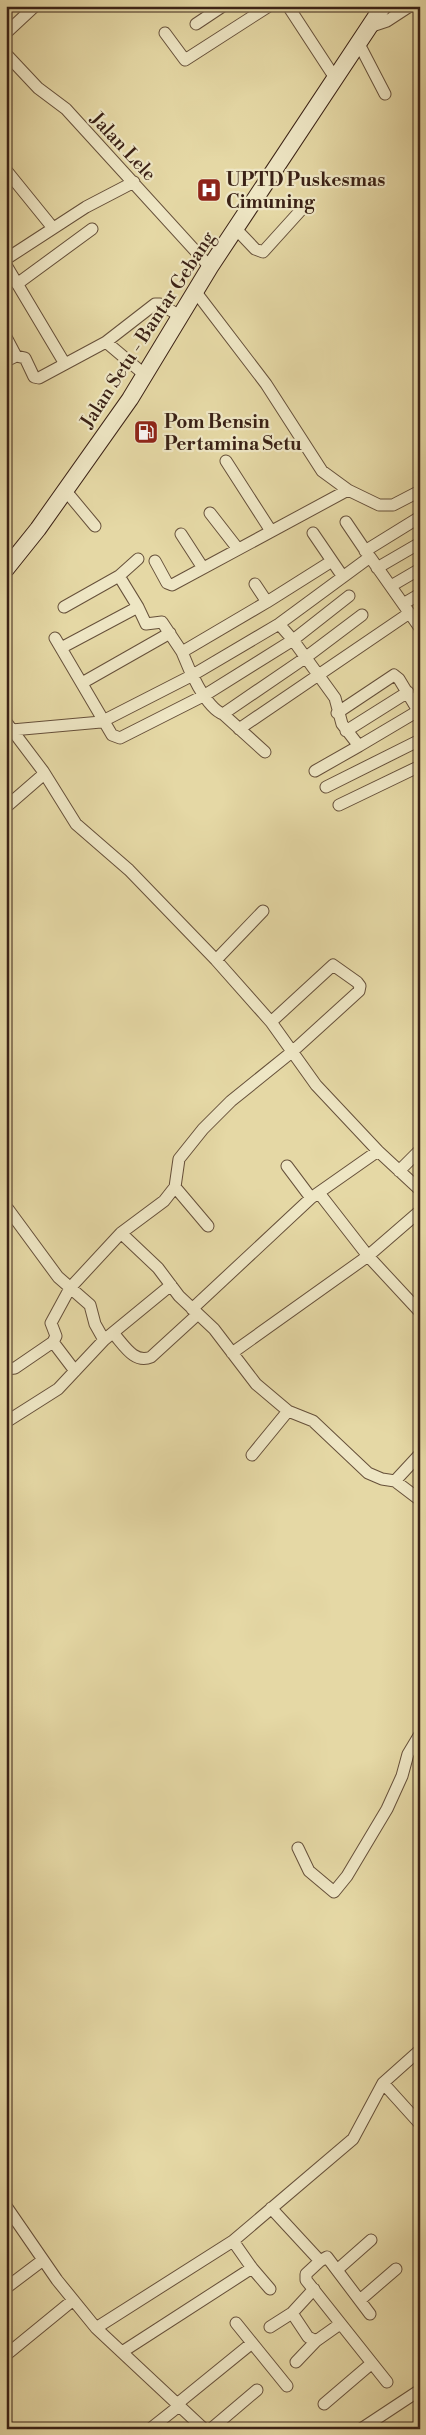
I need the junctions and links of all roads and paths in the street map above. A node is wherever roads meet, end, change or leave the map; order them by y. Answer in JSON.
{"nodes":[{"id":1,"x":35,"y":6,"type":"edge"},
{"id":2,"x":223,"y":6,"type":"edge"},
{"id":3,"x":269,"y":6,"type":"edge"},
{"id":4,"x":288,"y":6,"type":"edge"},
{"id":5,"x":382,"y":6,"type":"edge"},
{"id":6,"x":410,"y":6,"type":"edge"},
{"id":7,"x":196,"y":24,"type":"dead end"},
{"id":8,"x":369,"y":28,"type":"junction"},
{"id":9,"x":6,"y":32,"type":"edge"},
{"id":10,"x":165,"y":33,"type":"dead end"},
{"id":11,"x":358,"y":42,"type":"junction"},
{"id":12,"x":6,"y":54,"type":"edge"},
{"id":13,"x":335,"y":78,"type":"junction"},
{"id":14,"x":385,"y":94,"type":"dead end"},
{"id":15,"x":6,"y":170,"type":"edge"},
{"id":16,"x":134,"y":182,"type":"junction"},
{"id":17,"x":301,"y":210,"type":"dead end"},
{"id":18,"x":53,"y":228,"type":"junction"},
{"id":19,"x":236,"y":228,"type":"junction"},
{"id":20,"x":92,"y":229,"type":"dead end"},
{"id":21,"x":6,"y":259,"type":"edge"},
{"id":22,"x":6,"y":265,"type":"edge"},
{"id":23,"x":210,"y":267,"type":"junction"},
{"id":24,"x":17,"y":284,"type":"junction"},
{"id":25,"x":195,"y":291,"type":"junction"},
{"id":26,"x":180,"y":316,"type":"junction"},
{"id":27,"x":6,"y":337,"type":"edge"},
{"id":28,"x":106,"y":342,"type":"junction"},
{"id":29,"x":11,"y":358,"type":"edge"},
{"id":30,"x":65,"y":364,"type":"junction"},
{"id":31,"x":145,"y":375,"type":"junction"},
{"id":32,"x":226,"y":460,"type":"dead end"},
{"id":33,"x":65,"y":490,"type":"junction"},
{"id":34,"x":348,"y":490,"type":"junction"},
{"id":35,"x":420,"y":491,"type":"edge"},
{"id":36,"x":210,"y":513,"type":"dead end"},
{"id":37,"x":420,"y":517,"type":"edge"},
{"id":38,"x":346,"y":522,"type":"dead end"},
{"id":39,"x":95,"y":526,"type":"dead end"},
{"id":40,"x":271,"y":531,"type":"junction"},
{"id":41,"x":313,"y":533,"type":"dead end"},
{"id":42,"x":181,"y":534,"type":"dead end"},
{"id":43,"x":420,"y":543,"type":"edge"},
{"id":44,"x":238,"y":550,"type":"junction"},
{"id":45,"x":368,"y":554,"type":"junction"},
{"id":46,"x":138,"y":558,"type":"dead end"},
{"id":47,"x":332,"y":561,"type":"junction"},
{"id":48,"x":155,"y":562,"type":"dead end"},
{"id":49,"x":203,"y":568,"type":"junction"},
{"id":50,"x":377,"y":568,"type":"junction"},
{"id":51,"x":6,"y":569,"type":"edge"},
{"id":52,"x":420,"y":569,"type":"edge"},
{"id":53,"x":119,"y":576,"type":"junction"},
{"id":54,"x":343,"y":577,"type":"junction"},
{"id":55,"x":255,"y":584,"type":"dead end"},
{"id":56,"x":391,"y":586,"type":"junction"},
{"id":57,"x":420,"y":594,"type":"edge"},
{"id":58,"x":349,"y":596,"type":"dead end"},
{"id":59,"x":267,"y":602,"type":"junction"},
{"id":60,"x":64,"y":607,"type":"dead end"},
{"id":61,"x":138,"y":607,"type":"junction"},
{"id":62,"x":406,"y":609,"type":"junction"},
{"id":63,"x":362,"y":615,"type":"dead end"},
{"id":64,"x":279,"y":624,"type":"junction"},
{"id":65,"x":419,"y":625,"type":"edge"},
{"id":66,"x":170,"y":633,"type":"junction"},
{"id":67,"x":293,"y":640,"type":"junction"},
{"id":68,"x":182,"y":652,"type":"junction"},
{"id":69,"x":305,"y":658,"type":"junction"},
{"id":70,"x":191,"y":676,"type":"junction"},
{"id":71,"x":318,"y":677,"type":"junction"},
{"id":72,"x":82,"y":683,"type":"junction"},
{"id":73,"x":408,"y":692,"type":"junction"},
{"id":74,"x":205,"y":695,"type":"junction"},
{"id":75,"x":337,"y":712,"type":"junction"},
{"id":76,"x":419,"y":712,"type":"edge"},
{"id":77,"x":223,"y":714,"type":"junction"},
{"id":78,"x":103,"y":721,"type":"junction"},
{"id":79,"x":9,"y":726,"type":"edge"},
{"id":80,"x":239,"y":729,"type":"junction"},
{"id":81,"x":346,"y":731,"type":"junction"},
{"id":82,"x":420,"y":740,"type":"edge"},
{"id":83,"x":359,"y":746,"type":"junction"},
{"id":84,"x":265,"y":752,"type":"dead end"},
{"id":85,"x":420,"y":766,"type":"edge"},
{"id":86,"x":315,"y":771,"type":"dead end"},
{"id":87,"x":44,"y":774,"type":"junction"},
{"id":88,"x":326,"y":787,"type":"dead end"},
{"id":89,"x":339,"y":805,"type":"dead end"},
{"id":90,"x":6,"y":807,"type":"edge"},
{"id":91,"x":263,"y":911,"type":"dead end"},
{"id":92,"x":216,"y":960,"type":"junction"},
{"id":93,"x":271,"y":1022,"type":"junction"},
{"id":94,"x":293,"y":1051,"type":"junction"},
{"id":95,"x":420,"y":1150,"type":"edge"},
{"id":96,"x":378,"y":1151,"type":"junction"},
{"id":97,"x":287,"y":1166,"type":"dead end"},
{"id":98,"x":399,"y":1171,"type":"junction"},
{"id":99,"x":175,"y":1187,"type":"junction"},
{"id":100,"x":420,"y":1190,"type":"edge"},
{"id":101,"x":315,"y":1195,"type":"junction"},
{"id":102,"x":6,"y":1210,"type":"edge"},
{"id":103,"x":420,"y":1211,"type":"edge"},
{"id":104,"x":208,"y":1226,"type":"dead end"},
{"id":105,"x":121,"y":1233,"type":"junction"},
{"id":106,"x":368,"y":1256,"type":"junction"},
{"id":107,"x":171,"y":1285,"type":"junction"},
{"id":108,"x":70,"y":1288,"type":"junction"},
{"id":109,"x":195,"y":1311,"type":"junction"},
{"id":110,"x":420,"y":1312,"type":"edge"},
{"id":111,"x":109,"y":1337,"type":"junction"},
{"id":112,"x":53,"y":1342,"type":"junction"},
{"id":113,"x":232,"y":1353,"type":"junction"},
{"id":114,"x":6,"y":1369,"type":"edge"},
{"id":115,"x":75,"y":1371,"type":"junction"},
{"id":116,"x":288,"y":1411,"type":"junction"},
{"id":117,"x":6,"y":1422,"type":"edge"},
{"id":118,"x":252,"y":1454,"type":"dead end"},
{"id":119,"x":420,"y":1454,"type":"edge"},
{"id":120,"x":395,"y":1481,"type":"junction"},
{"id":121,"x":420,"y":1500,"type":"edge"},
{"id":122,"x":420,"y":1734,"type":"edge"},
{"id":123,"x":298,"y":1848,"type":"dead end"},
{"id":124,"x":418,"y":2054,"type":"edge"},
{"id":125,"x":383,"y":2083,"type":"junction"},
{"id":126,"x":420,"y":2124,"type":"edge"},
{"id":127,"x":6,"y":2206,"type":"edge"},
{"id":128,"x":271,"y":2208,"type":"junction"},
{"id":129,"x":371,"y":2240,"type":"dead end"},
{"id":130,"x":233,"y":2241,"type":"junction"},
{"id":131,"x":42,"y":2260,"type":"junction"},
{"id":132,"x":320,"y":2261,"type":"junction"},
{"id":133,"x":252,"y":2268,"type":"junction"},
{"id":134,"x":396,"y":2269,"type":"dead end"},
{"id":135,"x":337,"y":2270,"type":"junction"},
{"id":136,"x":6,"y":2288,"type":"edge"},
{"id":137,"x":270,"y":2289,"type":"dead end"},
{"id":138,"x":314,"y":2289,"type":"junction"},
{"id":139,"x":360,"y":2300,"type":"junction"},
{"id":140,"x":72,"y":2301,"type":"junction"},
{"id":141,"x":292,"y":2313,"type":"junction"},
{"id":142,"x":370,"y":2314,"type":"dead end"},
{"id":143,"x":236,"y":2323,"type":"dead end"},
{"id":144,"x":340,"y":2324,"type":"junction"},
{"id":145,"x":270,"y":2327,"type":"dead end"},
{"id":146,"x":96,"y":2328,"type":"junction"},
{"id":147,"x":316,"y":2341,"type":"junction"},
{"id":148,"x":252,"y":2343,"type":"junction"},
{"id":149,"x":122,"y":2352,"type":"junction"},
{"id":150,"x":6,"y":2355,"type":"edge"},
{"id":151,"x":296,"y":2362,"type":"dead end"},
{"id":152,"x":372,"y":2363,"type":"junction"},
{"id":153,"x":387,"y":2382,"type":"dead end"},
{"id":154,"x":287,"y":2386,"type":"dead end"},
{"id":155,"x":257,"y":2390,"type":"dead end"},
{"id":156,"x":420,"y":2390,"type":"edge"},
{"id":157,"x":324,"y":2404,"type":"dead end"},
{"id":158,"x":178,"y":2405,"type":"junction"},
{"id":159,"x":150,"y":2429,"type":"edge"},
{"id":160,"x":204,"y":2429,"type":"edge"},
{"id":161,"x":210,"y":2429,"type":"edge"},
{"id":162,"x":361,"y":2429,"type":"edge"}],
"edges":[{"from":1,"to":9,"type":"street"},
{"from":2,"to":7,"type":"street"},
{"from":3,"to":10,"type":"street"},
{"from":4,"to":13,"type":"street"},
{"from":5,"to":8,"type":"main road","name":"Jalan Setu - Bantar Gebang"},
{"from":6,"to":8,"type":"street"},
{"from":8,"to":11,"type":"main road","name":"Jalan Setu - Bantar Gebang"},
{"from":11,"to":13,"type":"main road","name":"Jalan Setu - Bantar Gebang"},
{"from":11,"to":14,"type":"street"},
{"from":12,"to":16,"type":"street","name":"Jalan Lele"},
{"from":13,"to":19,"type":"main road","name":"Jalan Setu - Bantar Gebang"},
{"from":15,"to":18,"type":"street"},
{"from":16,"to":18,"type":"street"},
{"from":16,"to":23,"type":"street","name":"Jalan Lele"},
{"from":17,"to":19,"type":"street"},
{"from":18,"to":21,"type":"street"},
{"from":19,"to":23,"type":"main road","name":"Jalan Setu - Bantar Gebang"},
{"from":20,"to":24,"type":"street"},
{"from":22,"to":24,"type":"street"},
{"from":23,"to":25,"type":"main road","name":"Jalan Setu - Bantar Gebang"},
{"from":24,"to":30,"type":"street"},
{"from":25,"to":26,"type":"main road","name":"Jalan Setu - Bantar Gebang"},
{"from":25,"to":34,"type":"street"},
{"from":26,"to":28,"type":"street"},
{"from":26,"to":31,"type":"main road","name":"Jalan Setu - Bantar Gebang"},
{"from":27,"to":29,"type":"street"},
{"from":28,"to":30,"type":"street"},
{"from":28,"to":31,"type":"street"},
{"from":29,"to":30,"type":"street"},
{"from":31,"to":33,"type":"main road","name":"Jalan Setu - Bantar Gebang"},
{"from":32,"to":40,"type":"street"},
{"from":33,"to":39,"type":"street"},
{"from":33,"to":51,"type":"main road","name":"Jalan Setu - Bantar Gebang"},
{"from":34,"to":35,"type":"street"},
{"from":34,"to":40,"type":"street"},
{"from":36,"to":44,"type":"street"},
{"from":37,"to":45,"type":"street"},
{"from":38,"to":45,"type":"street"},
{"from":40,"to":44,"type":"street"},
{"from":41,"to":47,"type":"street"},
{"from":42,"to":49,"type":"street"},
{"from":43,"to":50,"type":"street"},
{"from":44,"to":49,"type":"street"},
{"from":45,"to":50,"type":"street"},
{"from":45,"to":54,"type":"street"},
{"from":46,"to":53,"type":"street"},
{"from":47,"to":54,"type":"street"},
{"from":47,"to":59,"type":"street"},
{"from":48,"to":49,"type":"street"},
{"from":50,"to":56,"type":"street"},
{"from":52,"to":56,"type":"street"},
{"from":53,"to":60,"type":"street"},
{"from":53,"to":61,"type":"street"},
{"from":54,"to":64,"type":"street"},
{"from":55,"to":59,"type":"street"},
{"from":56,"to":62,"type":"street"},
{"from":57,"to":62,"type":"street"},
{"from":58,"to":67,"type":"street"},
{"from":59,"to":68,"type":"street"},
{"from":61,"to":66,"type":"street"},
{"from":61,"to":72,"type":"street"},
{"from":62,"to":65,"type":"street"},
{"from":62,"to":71,"type":"street"},
{"from":63,"to":69,"type":"street"},
{"from":64,"to":67,"type":"street"},
{"from":64,"to":70,"type":"street"},
{"from":66,"to":68,"type":"street"},
{"from":66,"to":72,"type":"street"},
{"from":67,"to":69,"type":"street"},
{"from":67,"to":74,"type":"street"},
{"from":68,"to":70,"type":"street"},
{"from":69,"to":71,"type":"street"},
{"from":69,"to":77,"type":"street"},
{"from":70,"to":74,"type":"street"},
{"from":70,"to":78,"type":"street"},
{"from":71,"to":75,"type":"street"},
{"from":71,"to":80,"type":"street"},
{"from":72,"to":78,"type":"street"},
{"from":73,"to":75,"type":"street"},
{"from":73,"to":76,"type":"street"},
{"from":73,"to":81,"type":"street"},
{"from":74,"to":77,"type":"street"},
{"from":74,"to":78,"type":"street"},
{"from":75,"to":81,"type":"street"},
{"from":76,"to":83,"type":"street"},
{"from":77,"to":80,"type":"street"},
{"from":78,"to":79,"type":"street"},
{"from":79,"to":87,"type":"street"},
{"from":80,"to":84,"type":"street"},
{"from":81,"to":83,"type":"street"},
{"from":82,"to":88,"type":"street"},
{"from":83,"to":86,"type":"street"},
{"from":85,"to":89,"type":"street"},
{"from":87,"to":90,"type":"street"},
{"from":87,"to":92,"type":"street"},
{"from":91,"to":92,"type":"street"},
{"from":92,"to":93,"type":"street"},
{"from":93,"to":94,"type":"street"},
{"from":93,"to":94,"type":"street"},
{"from":94,"to":96,"type":"street"},
{"from":94,"to":99,"type":"street"},
{"from":95,"to":98,"type":"street"},
{"from":96,"to":98,"type":"street"},
{"from":96,"to":101,"type":"street"},
{"from":97,"to":101,"type":"street"},
{"from":98,"to":100,"type":"street"},
{"from":99,"to":104,"type":"street"},
{"from":99,"to":105,"type":"street"},
{"from":101,"to":106,"type":"street"},
{"from":101,"to":109,"type":"street"},
{"from":102,"to":108,"type":"street"},
{"from":103,"to":106,"type":"street"},
{"from":105,"to":107,"type":"street"},
{"from":105,"to":108,"type":"street"},
{"from":106,"to":110,"type":"street"},
{"from":106,"to":113,"type":"street"},
{"from":107,"to":109,"type":"street"},
{"from":107,"to":111,"type":"street"},
{"from":108,"to":111,"type":"street"},
{"from":108,"to":112,"type":"street"},
{"from":109,"to":111,"type":"street"},
{"from":109,"to":113,"type":"street"},
{"from":111,"to":115,"type":"street"},
{"from":112,"to":114,"type":"street"},
{"from":112,"to":115,"type":"street"},
{"from":113,"to":116,"type":"street"},
{"from":115,"to":117,"type":"street"},
{"from":116,"to":118,"type":"street"},
{"from":116,"to":120,"type":"street"},
{"from":119,"to":120,"type":"street"},
{"from":120,"to":121,"type":"street"},
{"from":122,"to":123,"type":"street"},
{"from":124,"to":125,"type":"street"},
{"from":125,"to":126,"type":"street"},
{"from":125,"to":128,"type":"street"},
{"from":127,"to":131,"type":"street"},
{"from":128,"to":130,"type":"street"},
{"from":128,"to":132,"type":"street"},
{"from":129,"to":135,"type":"street"},
{"from":130,"to":133,"type":"street"},
{"from":130,"to":146,"type":"street"},
{"from":131,"to":136,"type":"street"},
{"from":131,"to":140,"type":"street"},
{"from":132,"to":135,"type":"street"},
{"from":132,"to":138,"type":"street"},
{"from":133,"to":137,"type":"street"},
{"from":133,"to":149,"type":"street"},
{"from":134,"to":139,"type":"street"},
{"from":135,"to":139,"type":"street"},
{"from":138,"to":141,"type":"street"},
{"from":138,"to":144,"type":"street"},
{"from":139,"to":142,"type":"street"},
{"from":140,"to":146,"type":"street"},
{"from":140,"to":150,"type":"street"},
{"from":141,"to":145,"type":"street"},
{"from":141,"to":147,"type":"street"},
{"from":143,"to":148,"type":"street"},
{"from":144,"to":147,"type":"street"},
{"from":144,"to":152,"type":"street"},
{"from":146,"to":149,"type":"street"},
{"from":147,"to":151,"type":"street"},
{"from":148,"to":154,"type":"street"},
{"from":148,"to":158,"type":"street"},
{"from":149,"to":158,"type":"street"},
{"from":152,"to":153,"type":"street"},
{"from":152,"to":157,"type":"street"},
{"from":155,"to":161,"type":"street"},
{"from":156,"to":162,"type":"street"},
{"from":158,"to":159,"type":"street"},
{"from":158,"to":160,"type":"street"}]}
